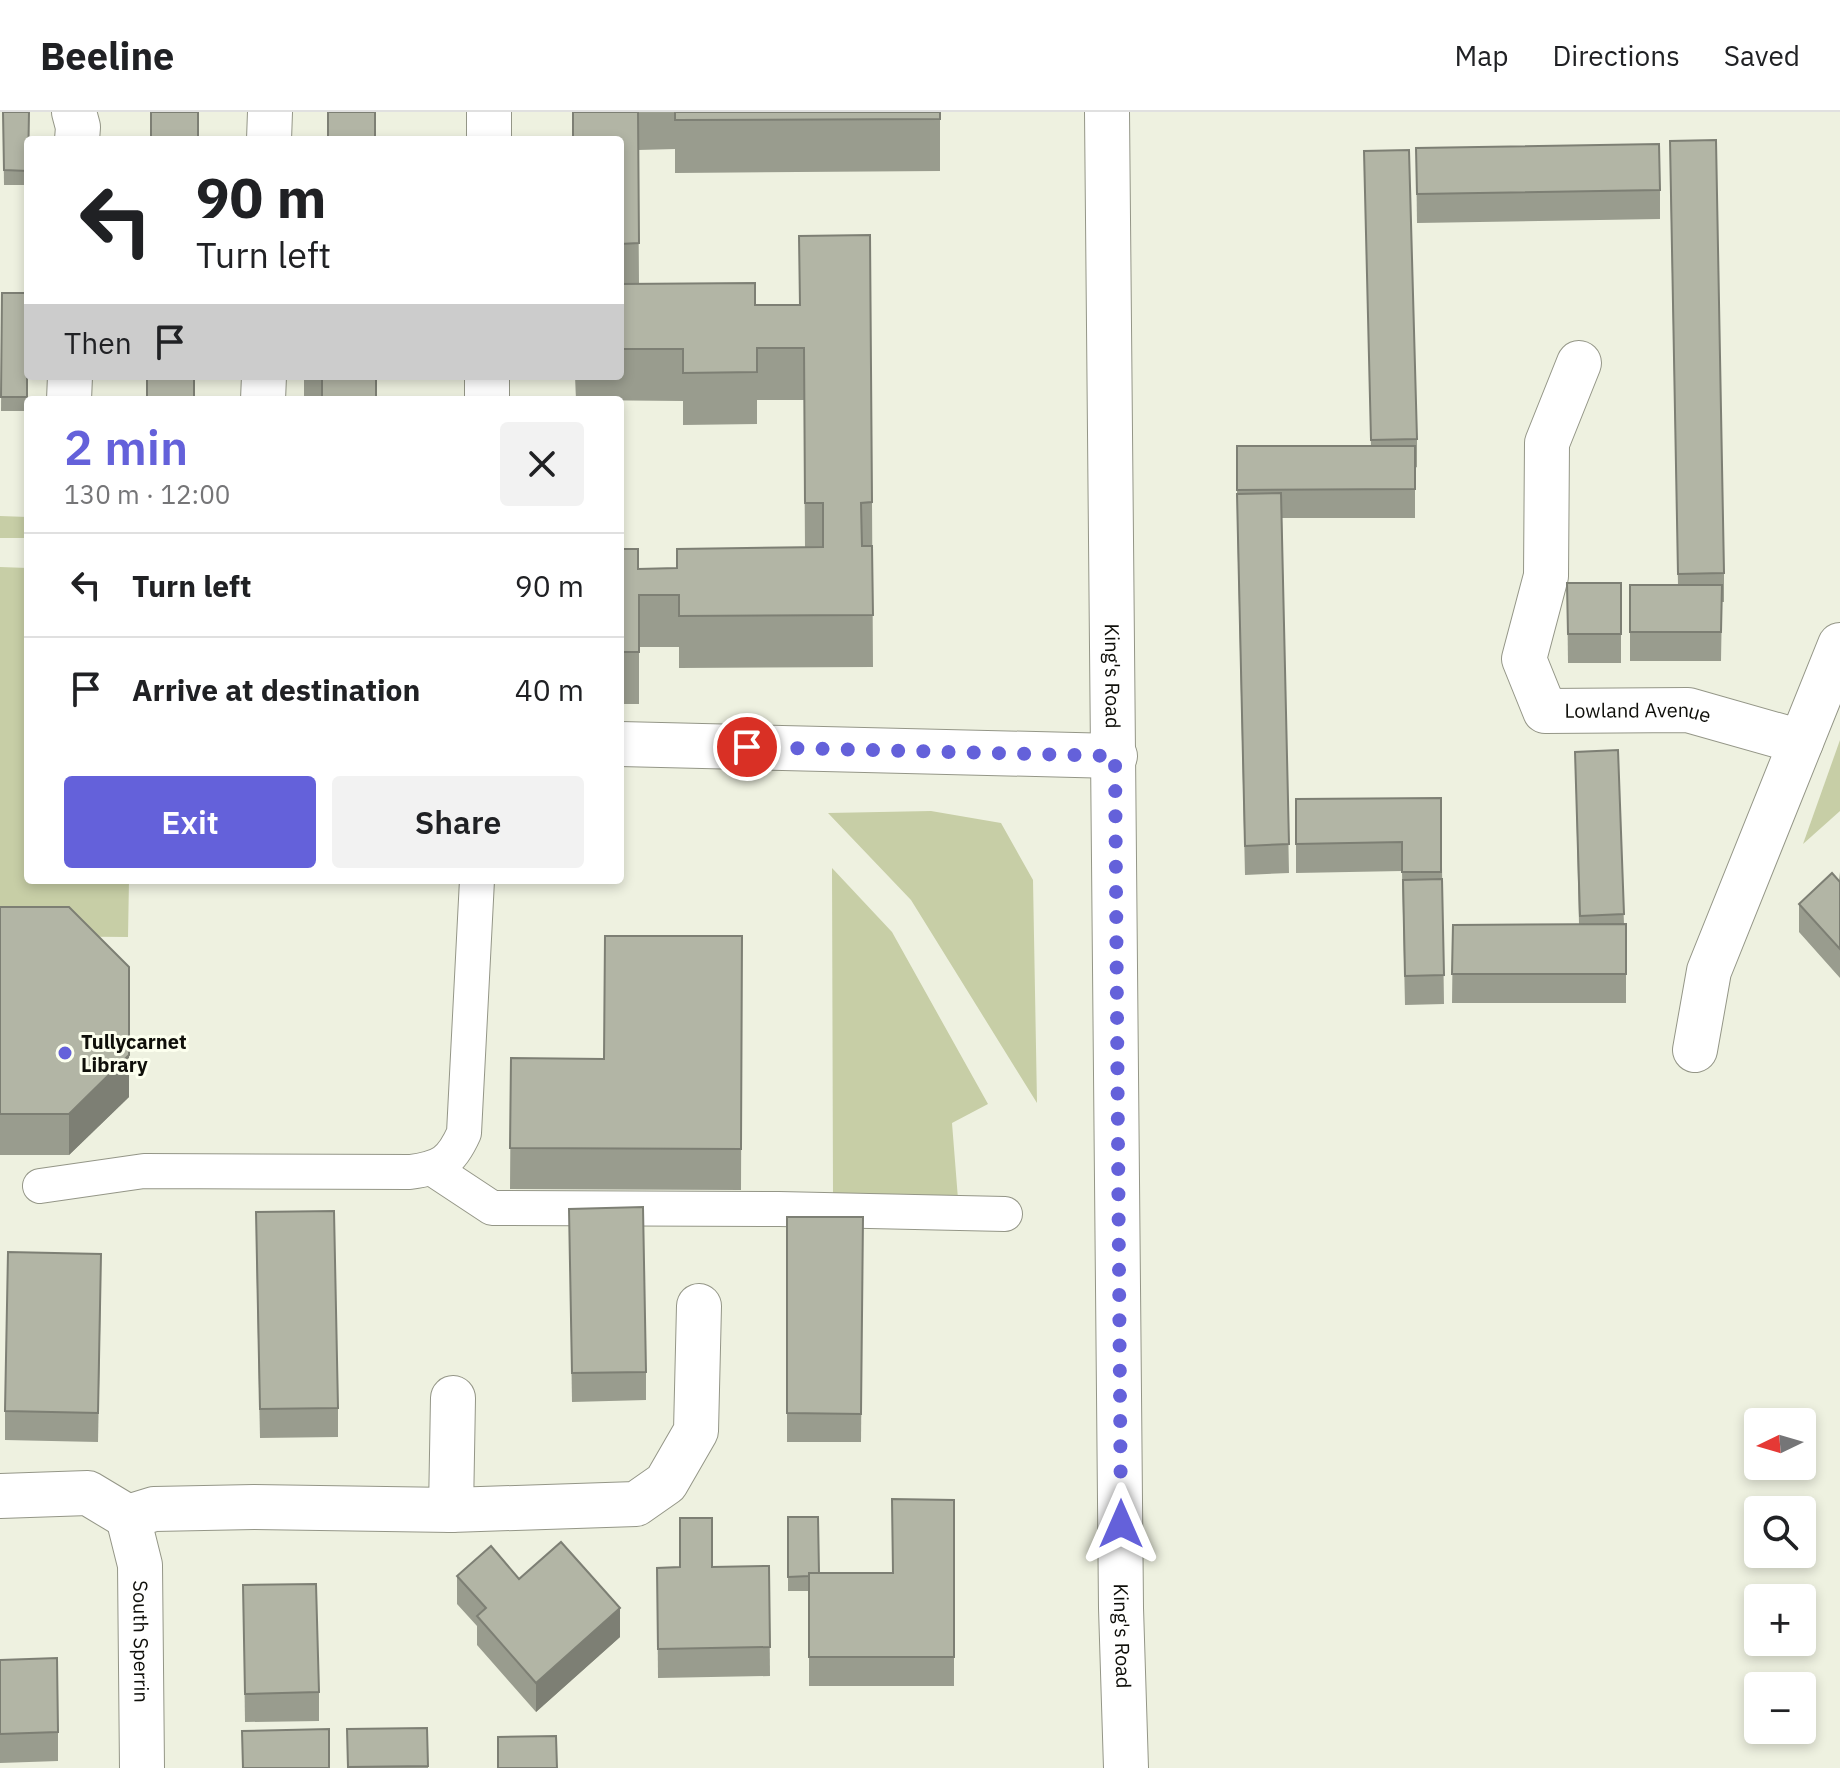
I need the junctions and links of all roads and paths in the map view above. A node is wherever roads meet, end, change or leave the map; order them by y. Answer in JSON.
{"nodes":[{"id":1,"x":74,"y":112,"type":"edge"},
{"id":2,"x":270,"y":112,"type":"edge"},
{"id":3,"x":489,"y":112,"type":"edge"},
{"id":4,"x":1107,"y":112,"type":"edge"},
{"id":5,"x":77,"y":136,"type":"edge"},
{"id":6,"x":269,"y":136,"type":"edge"},
{"id":7,"x":489,"y":136,"type":"edge"},
{"id":8,"x":1579,"y":363,"type":"dead end"},
{"id":9,"x":1840,"y":645,"type":"edge"},
{"id":10,"x":1801,"y":742,"type":"junction"},
{"id":11,"x":624,"y":744,"type":"edge"},
{"id":12,"x":1115,"y":756,"type":"junction"},
{"id":13,"x":477,"y":884,"type":"edge"},
{"id":14,"x":1695,"y":1050,"type":"dead end"},
{"id":15,"x":433,"y":1169,"type":"junction"},
{"id":16,"x":40,"y":1186,"type":"dead end"},
{"id":17,"x":1005,"y":1214,"type":"dead end"},
{"id":18,"x":699,"y":1306,"type":"dead end"},
{"id":19,"x":453,"y":1398,"type":"dead end"},
{"id":20,"x":0,"y":1496,"type":"edge"},
{"id":21,"x":451,"y":1510,"type":"junction"},
{"id":22,"x":128,"y":1517,"type":"junction"},
{"id":23,"x":142,"y":1768,"type":"edge"},
{"id":24,"x":1126,"y":1768,"type":"edge"}],
"edges":[{"from":1,"to":5,"type":"street"},
{"from":2,"to":6,"type":"street"},
{"from":3,"to":7,"type":"street"},
{"from":4,"to":12,"type":"street","name":"King's Road"},
{"from":8,"to":10,"type":"street","name":"Lowland Avenue"},
{"from":9,"to":10,"type":"street"},
{"from":10,"to":14,"type":"street"},
{"from":11,"to":12,"type":"street"},
{"from":12,"to":24,"type":"street","name":"King's Road"},
{"from":13,"to":15,"type":"lane"},
{"from":15,"to":16,"type":"lane"},
{"from":15,"to":17,"type":"lane"},
{"from":18,"to":21,"type":"street"},
{"from":19,"to":21,"type":"street"},
{"from":20,"to":22,"type":"street"},
{"from":21,"to":22,"type":"street"},
{"from":22,"to":23,"type":"street","name":"South Sperrin"}]}
